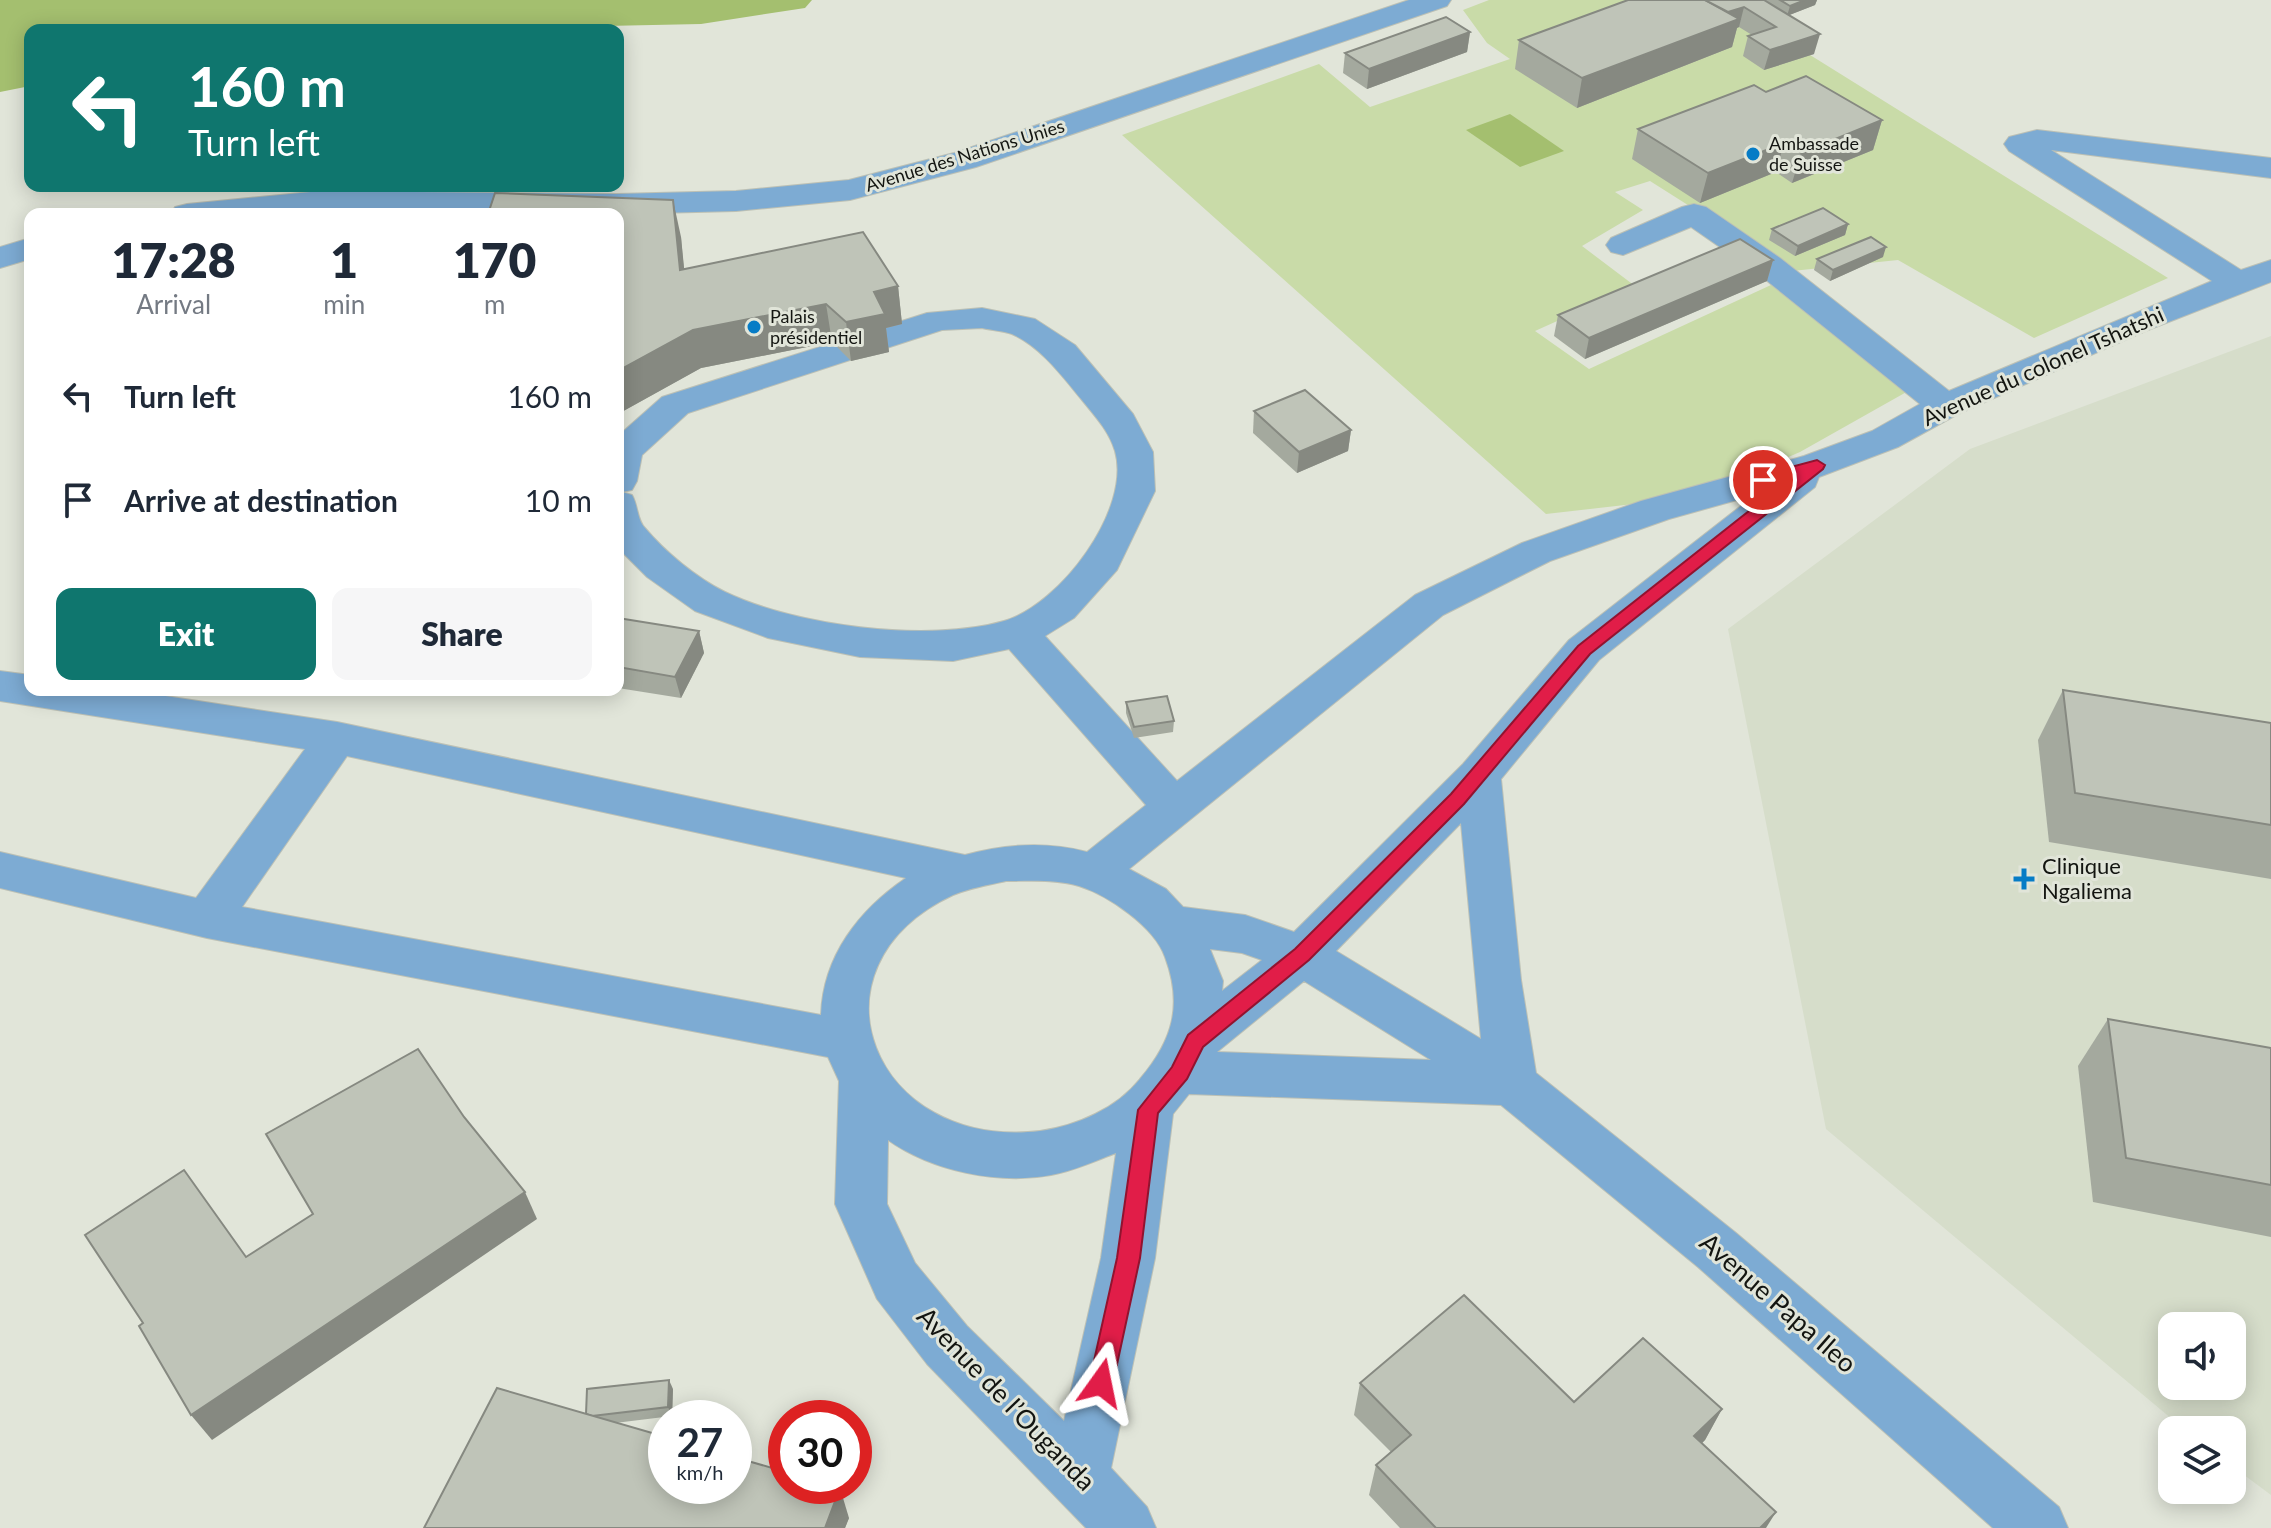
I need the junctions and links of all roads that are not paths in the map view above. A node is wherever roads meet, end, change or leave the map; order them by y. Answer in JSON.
{"nodes":[{"id":1,"x":1437,"y":0,"type":"edge"},
{"id":2,"x":2271,"y":168,"type":"edge"},
{"id":3,"x":249,"y":208,"type":"edge"},
{"id":4,"x":1623,"y":245,"type":"dead end"},
{"id":5,"x":24,"y":250,"type":"edge"},
{"id":6,"x":0,"y":258,"type":"edge"},
{"id":7,"x":2271,"y":270,"type":"edge"},
{"id":8,"x":2236,"y":282,"type":"junction"},
{"id":9,"x":1945,"y":406,"type":"junction"},
{"id":10,"x":624,"y":451,"type":"edge"},
{"id":11,"x":1817,"y":465,"type":"junction"},
{"id":12,"x":624,"y":531,"type":"edge"},
{"id":13,"x":1018,"y":633,"type":"junction"},
{"id":14,"x":0,"y":686,"type":"edge"},
{"id":15,"x":24,"y":690,"type":"edge"},
{"id":16,"x":65,"y":696,"type":"edge"},
{"id":17,"x":337,"y":738,"type":"junction"},
{"id":18,"x":1479,"y":776,"type":"junction"},
{"id":19,"x":1175,"y":808,"type":"junction"},
{"id":20,"x":0,"y":870,"type":"edge"},
{"id":21,"x":963,"y":872,"type":"junction"},
{"id":22,"x":1094,"y":872,"type":"junction"},
{"id":23,"x":207,"y":919,"type":"junction"},
{"id":24,"x":1173,"y":925,"type":"junction"},
{"id":25,"x":1302,"y":955,"type":"junction"},
{"id":26,"x":855,"y":1061,"type":"junction"},
{"id":27,"x":1174,"y":1075,"type":"junction"},
{"id":28,"x":1512,"y":1084,"type":"junction"},
{"id":29,"x":1080,"y":1477,"type":"junction"},
{"id":30,"x":1126,"y":1528,"type":"edge"},
{"id":31,"x":2038,"y":1528,"type":"edge"}],
"edges":[{"from":1,"to":3,"type":"street","name":"Avenue des Nations Unies"},
{"from":2,"to":8,"type":"street"},
{"from":4,"to":9,"type":"street"},
{"from":5,"to":6,"type":"street"},
{"from":7,"to":8,"type":"street","name":"Avenue du colonel Tshatshi"},
{"from":8,"to":9,"type":"street","name":"Avenue du colonel Tshatshi"},
{"from":9,"to":11,"type":"street","name":"Avenue du colonel Tshatshi"},
{"from":10,"to":13,"type":"street"},
{"from":11,"to":18,"type":"street"},
{"from":11,"to":19,"type":"street"},
{"from":12,"to":13,"type":"street"},
{"from":13,"to":19,"type":"street"},
{"from":14,"to":15,"type":"street"},
{"from":16,"to":17,"type":"street"},
{"from":17,"to":21,"type":"street"},
{"from":17,"to":23,"type":"street"},
{"from":18,"to":25,"type":"street"},
{"from":18,"to":28,"type":"street"},
{"from":19,"to":22,"type":"street"},
{"from":20,"to":23,"type":"street"},
{"from":21,"to":22,"type":"street"},
{"from":21,"to":26,"type":"street","name":"Avenue de l’Ouganda"},
{"from":22,"to":24,"type":"street"},
{"from":23,"to":26,"type":"street"},
{"from":24,"to":25,"type":"street","name":"Avenue Papa Ileo"},
{"from":24,"to":27,"type":"street"},
{"from":25,"to":27,"type":"street"},
{"from":25,"to":28,"type":"street","name":"Avenue Papa Ileo"},
{"from":26,"to":27,"type":"street"},
{"from":26,"to":29,"type":"street","name":"Avenue de l’Ouganda"},
{"from":27,"to":28,"type":"street"},
{"from":27,"to":29,"type":"street"},
{"from":28,"to":31,"type":"street","name":"Avenue Papa Ileo"},
{"from":29,"to":30,"type":"street","name":"Avenue de l’Ouganda"}]}
